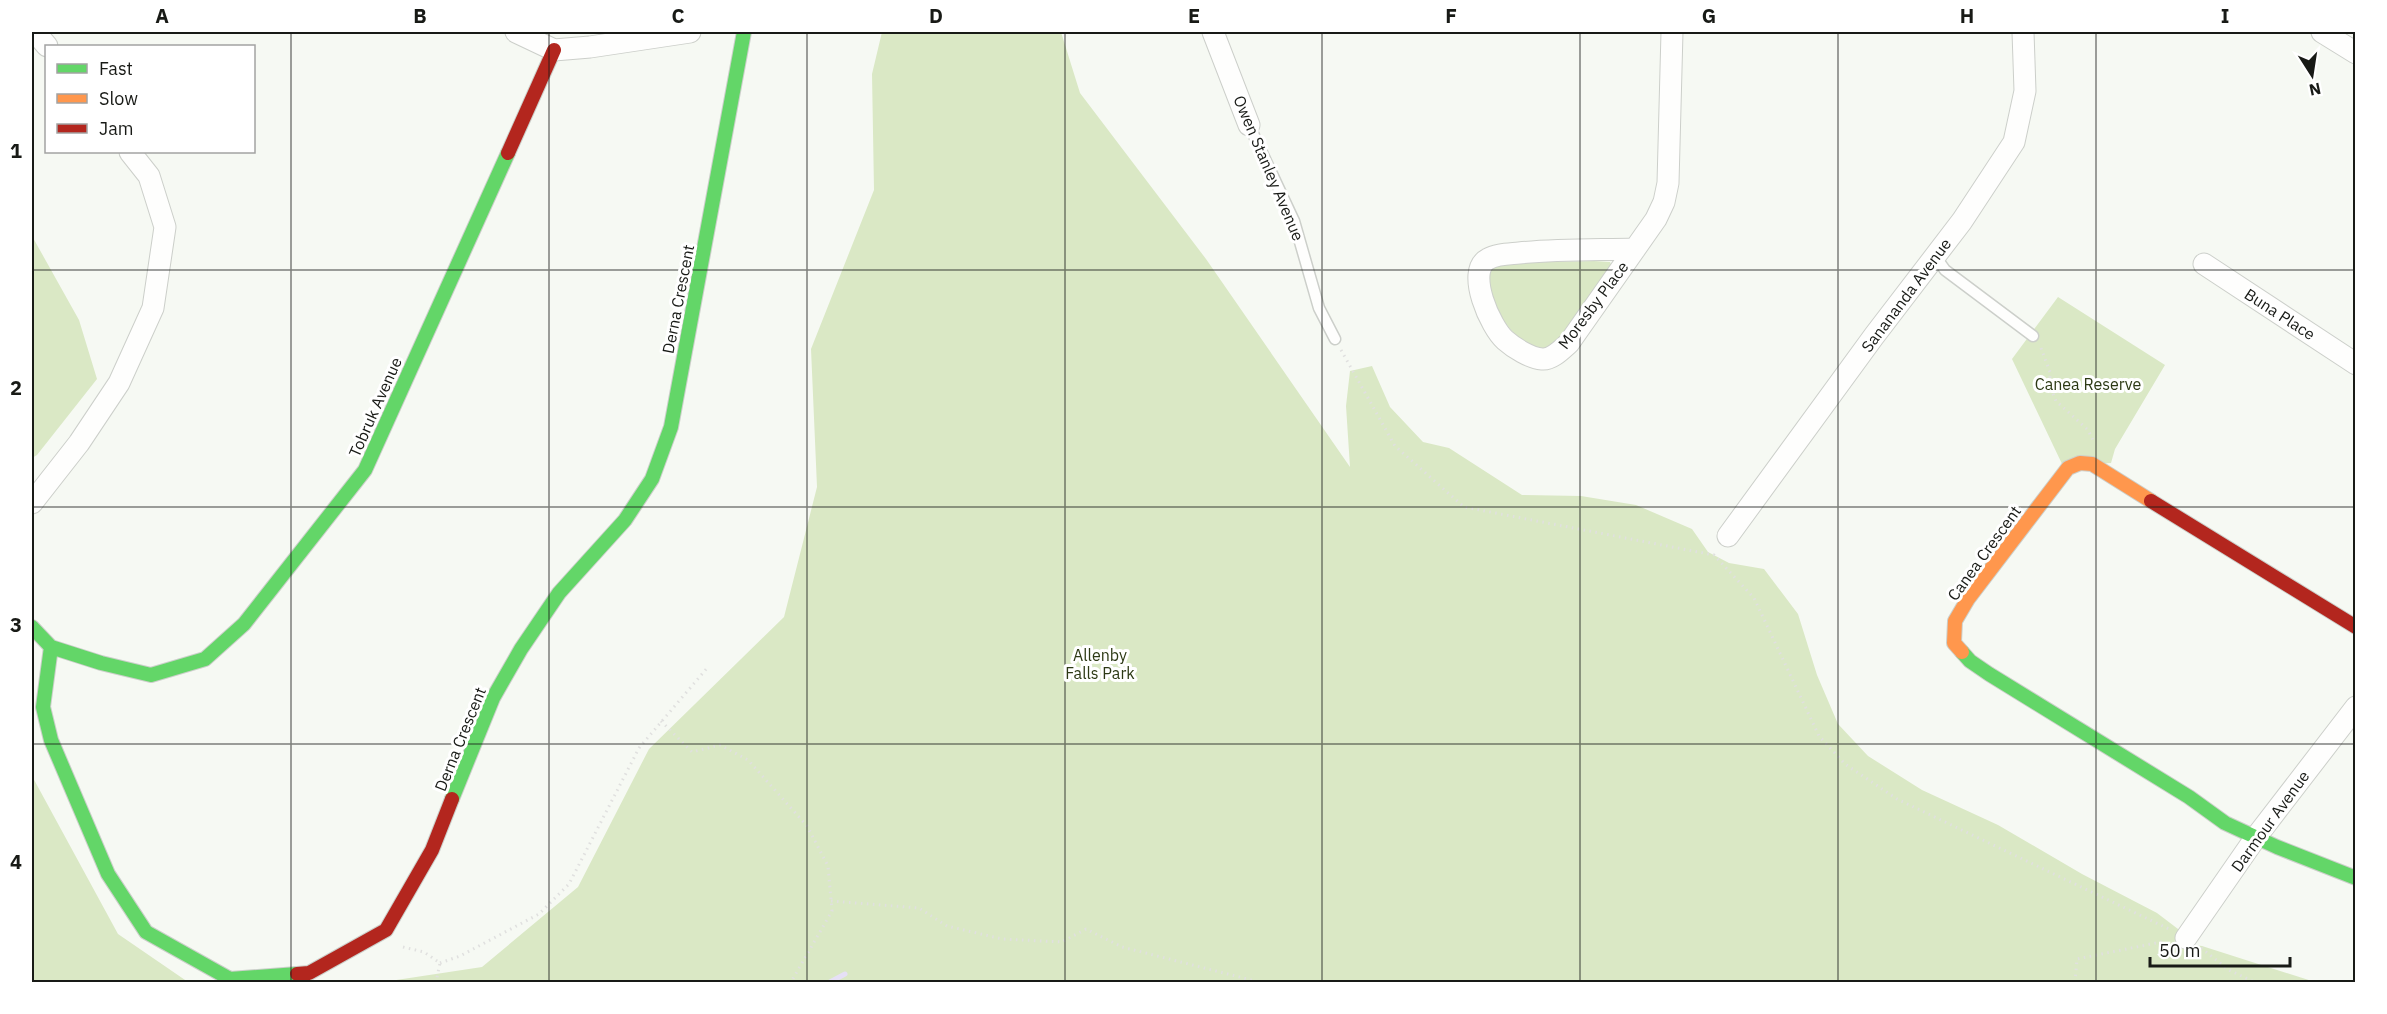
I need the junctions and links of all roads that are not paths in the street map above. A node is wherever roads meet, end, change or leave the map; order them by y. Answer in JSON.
{"nodes":[{"id":1,"x":35,"y":32,"type":"edge"},
{"id":2,"x":516,"y":32,"type":"edge"},
{"id":3,"x":690,"y":32,"type":"edge"},
{"id":4,"x":744,"y":32,"type":"edge"},
{"id":5,"x":1214,"y":32,"type":"edge"},
{"id":6,"x":1672,"y":32,"type":"edge"},
{"id":7,"x":2023,"y":32,"type":"edge"},
{"id":8,"x":2322,"y":32,"type":"edge"},
{"id":9,"x":46,"y":45,"type":"edge"},
{"id":10,"x":554,"y":50,"type":"junction"},
{"id":11,"x":2355,"y":53,"type":"edge"},
{"id":12,"x":1249,"y":125,"type":"joint"},
{"id":13,"x":131,"y":153,"type":"edge"},
{"id":14,"x":1635,"y":249,"type":"junction"},
{"id":15,"x":1935,"y":256,"type":"junction"},
{"id":16,"x":2204,"y":264,"type":"dead end"},
{"id":17,"x":2033,"y":336,"type":"road end"},
{"id":18,"x":1335,"y":339,"type":"road end"},
{"id":19,"x":2355,"y":364,"type":"edge"},
{"id":20,"x":32,"y":503,"type":"edge"},
{"id":21,"x":1728,"y":536,"type":"dead end"},
{"id":22,"x":32,"y":627,"type":"edge"},
{"id":23,"x":2355,"y":627,"type":"edge"},
{"id":24,"x":51,"y":647,"type":"junction"},
{"id":25,"x":2355,"y":707,"type":"edge"},
{"id":26,"x":2256,"y":837,"type":"junction"},
{"id":27,"x":2355,"y":878,"type":"edge"},
{"id":28,"x":2186,"y":938,"type":"road end"}],
"edges":[{"from":1,"to":9,"type":"street"},
{"from":2,"to":10,"type":"street"},
{"from":3,"to":10,"type":"street"},
{"from":4,"to":24,"type":"street","name":"Derna Crescent"},
{"from":5,"to":12,"type":"street","name":"Owen Stanley Avenue"},
{"from":6,"to":14,"type":"street","name":"Moresby Place"},
{"from":7,"to":15,"type":"street","name":"Sanananda Avenue"},
{"from":8,"to":11,"type":"street"},
{"from":10,"to":24,"type":"street","name":"Tobruk Avenue"},
{"from":12,"to":18,"type":"lane","name":"Owen Stanley Avenue"},
{"from":13,"to":20,"type":"street"},
{"from":14,"to":14,"type":"street","name":"Moresby Place"},
{"from":15,"to":17,"type":"lane"},
{"from":15,"to":21,"type":"street","name":"Sanananda Avenue"},
{"from":16,"to":19,"type":"street","name":"Buna Place"},
{"from":22,"to":24,"type":"street"},
{"from":23,"to":26,"type":"street","name":"Canea Crescent"},
{"from":25,"to":26,"type":"street","name":"Darmour Avenue"},
{"from":26,"to":27,"type":"street"},
{"from":26,"to":28,"type":"street","name":"Darmour Avenue"}]}
